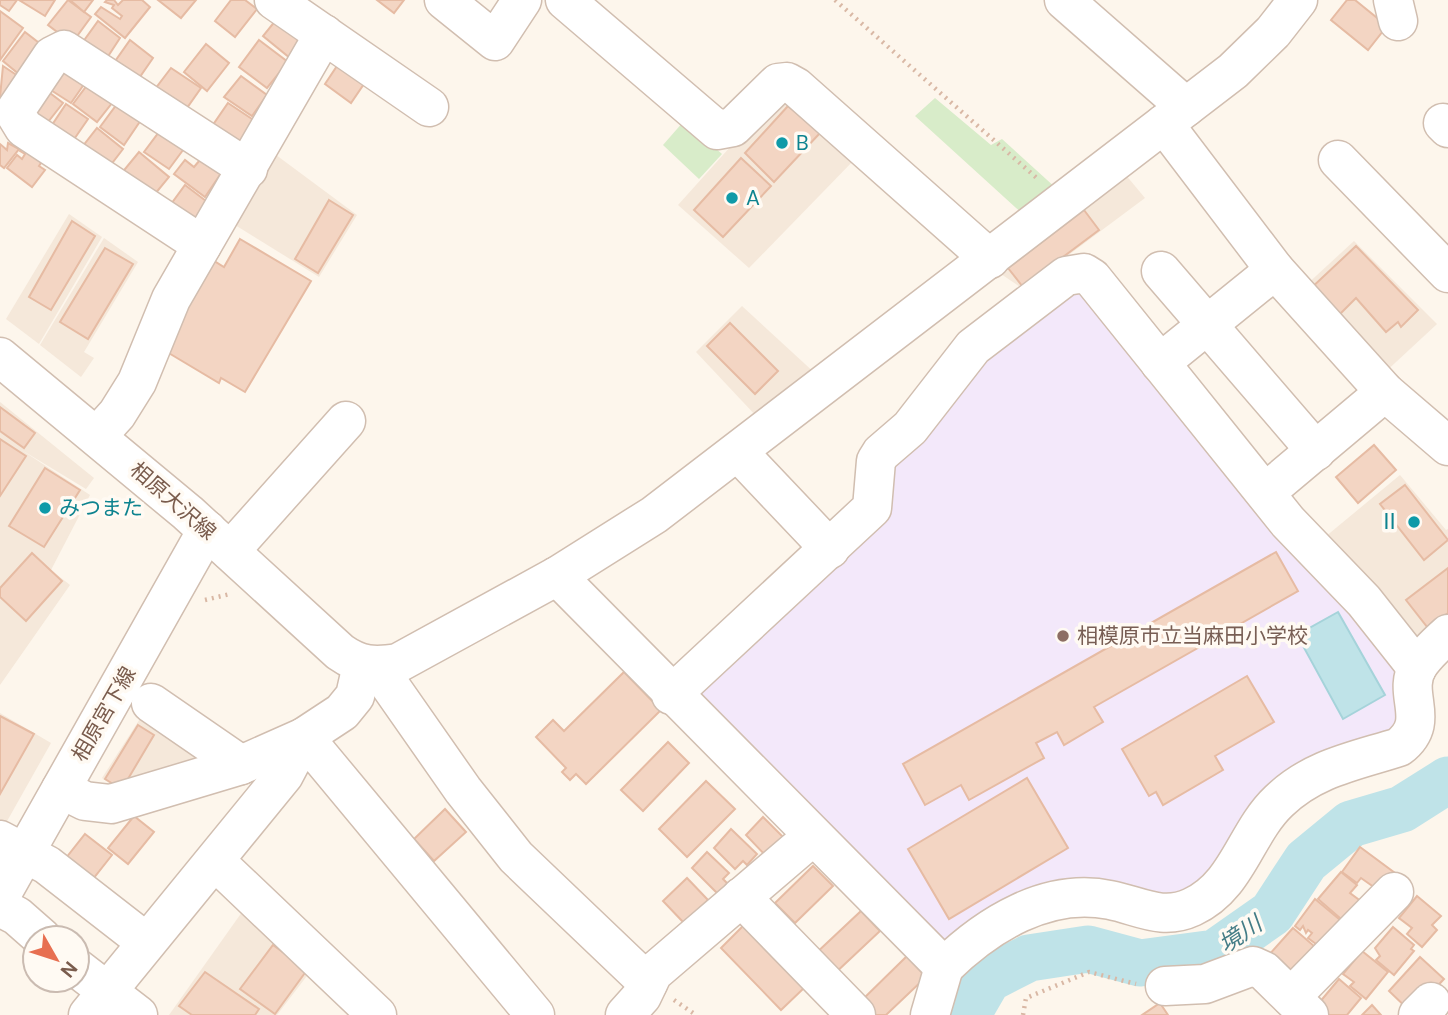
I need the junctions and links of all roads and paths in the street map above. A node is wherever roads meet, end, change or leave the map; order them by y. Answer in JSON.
{"nodes":[{"id":1,"x":274,"y":0,"type":"edge"},
{"id":2,"x":444,"y":0,"type":"edge"},
{"id":3,"x":522,"y":0,"type":"edge"},
{"id":4,"x":565,"y":0,"type":"edge"},
{"id":5,"x":835,"y":0,"type":"edge"},
{"id":6,"x":1064,"y":0,"type":"edge"},
{"id":7,"x":1298,"y":0,"type":"edge"},
{"id":8,"x":324,"y":34,"type":"junction"},
{"id":9,"x":429,"y":107,"type":"dead end"},
{"id":10,"x":1175,"y":115,"type":"junction"},
{"id":11,"x":1338,"y":160,"type":"dead end"},
{"id":12,"x":248,"y":169,"type":"junction"},
{"id":13,"x":1064,"y":201,"type":"junction"},
{"id":14,"x":202,"y":245,"type":"junction"},
{"id":15,"x":990,"y":259,"type":"junction"},
{"id":16,"x":1275,"y":270,"type":"junction"},
{"id":17,"x":1161,"y":271,"type":"dead end"},
{"id":18,"x":1448,"y":273,"type":"edge"},
{"id":19,"x":1206,"y":325,"type":"junction"},
{"id":20,"x":0,"y":357,"type":"edge"},
{"id":21,"x":1160,"y":363,"type":"junction"},
{"id":22,"x":1385,"y":392,"type":"junction"},
{"id":23,"x":98,"y":435,"type":"junction"},
{"id":24,"x":337,"y":445,"type":"dead end"},
{"id":25,"x":1448,"y":446,"type":"edge"},
{"id":26,"x":1316,"y":451,"type":"junction"},
{"id":27,"x":738,"y":452,"type":"junction"},
{"id":28,"x":1266,"y":492,"type":"junction"},
{"id":29,"x":219,"y":540,"type":"junction"},
{"id":30,"x":831,"y":549,"type":"junction"},
{"id":31,"x":557,"y":576,"type":"junction"},
{"id":32,"x":235,"y":597,"type":"dead end"},
{"id":33,"x":198,"y":605,"type":"dead end"},
{"id":34,"x":1448,"y":634,"type":"edge"},
{"id":35,"x":360,"y":661,"type":"junction"},
{"id":36,"x":1417,"y":668,"type":"junction"},
{"id":37,"x":671,"y":695,"type":"junction"},
{"id":38,"x":151,"y":702,"type":"dead end"},
{"id":39,"x":304,"y":737,"type":"junction"},
{"id":40,"x":241,"y":765,"type":"junction"},
{"id":41,"x":61,"y":789,"type":"junction"},
{"id":42,"x":812,"y":837,"type":"junction"},
{"id":43,"x":13,"y":846,"type":"edge"},
{"id":44,"x":215,"y":860,"type":"junction"},
{"id":45,"x":1394,"y":892,"type":"dead end"},
{"id":46,"x":0,"y":897,"type":"edge"},
{"id":47,"x":741,"y":897,"type":"junction"},
{"id":48,"x":0,"y":906,"type":"edge"},
{"id":49,"x":26,"y":924,"type":"edge"},
{"id":50,"x":146,"y":942,"type":"junction"},
{"id":51,"x":944,"y":967,"type":"junction"},
{"id":52,"x":648,"y":983,"type":"junction"},
{"id":53,"x":1165,"y":986,"type":"joint"},
{"id":54,"x":97,"y":1004,"type":"edge"},
{"id":55,"x":1300,"y":1006,"type":"edge"},
{"id":56,"x":138,"y":1015,"type":"edge"},
{"id":57,"x":377,"y":1015,"type":"edge"},
{"id":58,"x":535,"y":1015,"type":"edge"},
{"id":59,"x":625,"y":1015,"type":"edge"},
{"id":60,"x":856,"y":1015,"type":"edge"},
{"id":61,"x":930,"y":1015,"type":"edge"},
{"id":62,"x":1023,"y":1015,"type":"edge"}],
"edges":[{"from":1,"to":8,"type":"street"},
{"from":2,"to":3,"type":"street"},
{"from":4,"to":15,"type":"street"},
{"from":5,"to":13,"type":"path"},
{"from":6,"to":10,"type":"street"},
{"from":7,"to":10,"type":"street"},
{"from":8,"to":9,"type":"street"},
{"from":8,"to":12,"type":"street"},
{"from":10,"to":13,"type":"street"},
{"from":10,"to":16,"type":"street"},
{"from":11,"to":18,"type":"street"},
{"from":12,"to":14,"type":"street"},
{"from":12,"to":14,"type":"street"},
{"from":13,"to":15,"type":"street"},
{"from":14,"to":23,"type":"street"},
{"from":15,"to":27,"type":"street"},
{"from":16,"to":19,"type":"street"},
{"from":16,"to":22,"type":"street"},
{"from":17,"to":19,"type":"street"},
{"from":19,"to":21,"type":"street"},
{"from":19,"to":26,"type":"street"},
{"from":20,"to":23,"type":"street","name":"相原大沢線"},
{"from":21,"to":28,"type":"street"},
{"from":21,"to":30,"type":"street"},
{"from":22,"to":25,"type":"street"},
{"from":22,"to":26,"type":"street"},
{"from":23,"to":29,"type":"street","name":"相原大沢線"},
{"from":24,"to":29,"type":"street","name":"相原宮下線"},
{"from":26,"to":28,"type":"street"},
{"from":27,"to":30,"type":"street"},
{"from":27,"to":31,"type":"street"},
{"from":28,"to":36,"type":"street"},
{"from":29,"to":35,"type":"street","name":"相原大沢線"},
{"from":29,"to":41,"type":"street","name":"相原宮下線"},
{"from":30,"to":37,"type":"street"},
{"from":31,"to":35,"type":"street"},
{"from":31,"to":37,"type":"street"},
{"from":32,"to":33,"type":"path"},
{"from":34,"to":36,"type":"street"},
{"from":35,"to":39,"type":"street"},
{"from":35,"to":52,"type":"street","name":"相原大沢線"},
{"from":36,"to":51,"type":"street"},
{"from":37,"to":42,"type":"street"},
{"from":38,"to":40,"type":"street"},
{"from":39,"to":40,"type":"street"},
{"from":39,"to":44,"type":"street"},
{"from":39,"to":58,"type":"street"},
{"from":40,"to":41,"type":"street"},
{"from":41,"to":43,"type":"street","name":"相原宮下線"},
{"from":42,"to":47,"type":"street"},
{"from":42,"to":51,"type":"street"},
{"from":43,"to":46,"type":"street","name":"相原宮下線"},
{"from":43,"to":50,"type":"street"},
{"from":44,"to":50,"type":"street"},
{"from":44,"to":57,"type":"street"},
{"from":45,"to":55,"type":"street"},
{"from":47,"to":52,"type":"street"},
{"from":47,"to":60,"type":"street"},
{"from":48,"to":49,"type":"street"},
{"from":50,"to":54,"type":"street"},
{"from":51,"to":61,"type":"street"},
{"from":52,"to":59,"type":"street"},
{"from":53,"to":55,"type":"street"},
{"from":53,"to":62,"type":"path"},
{"from":54,"to":56,"type":"street"}]}
